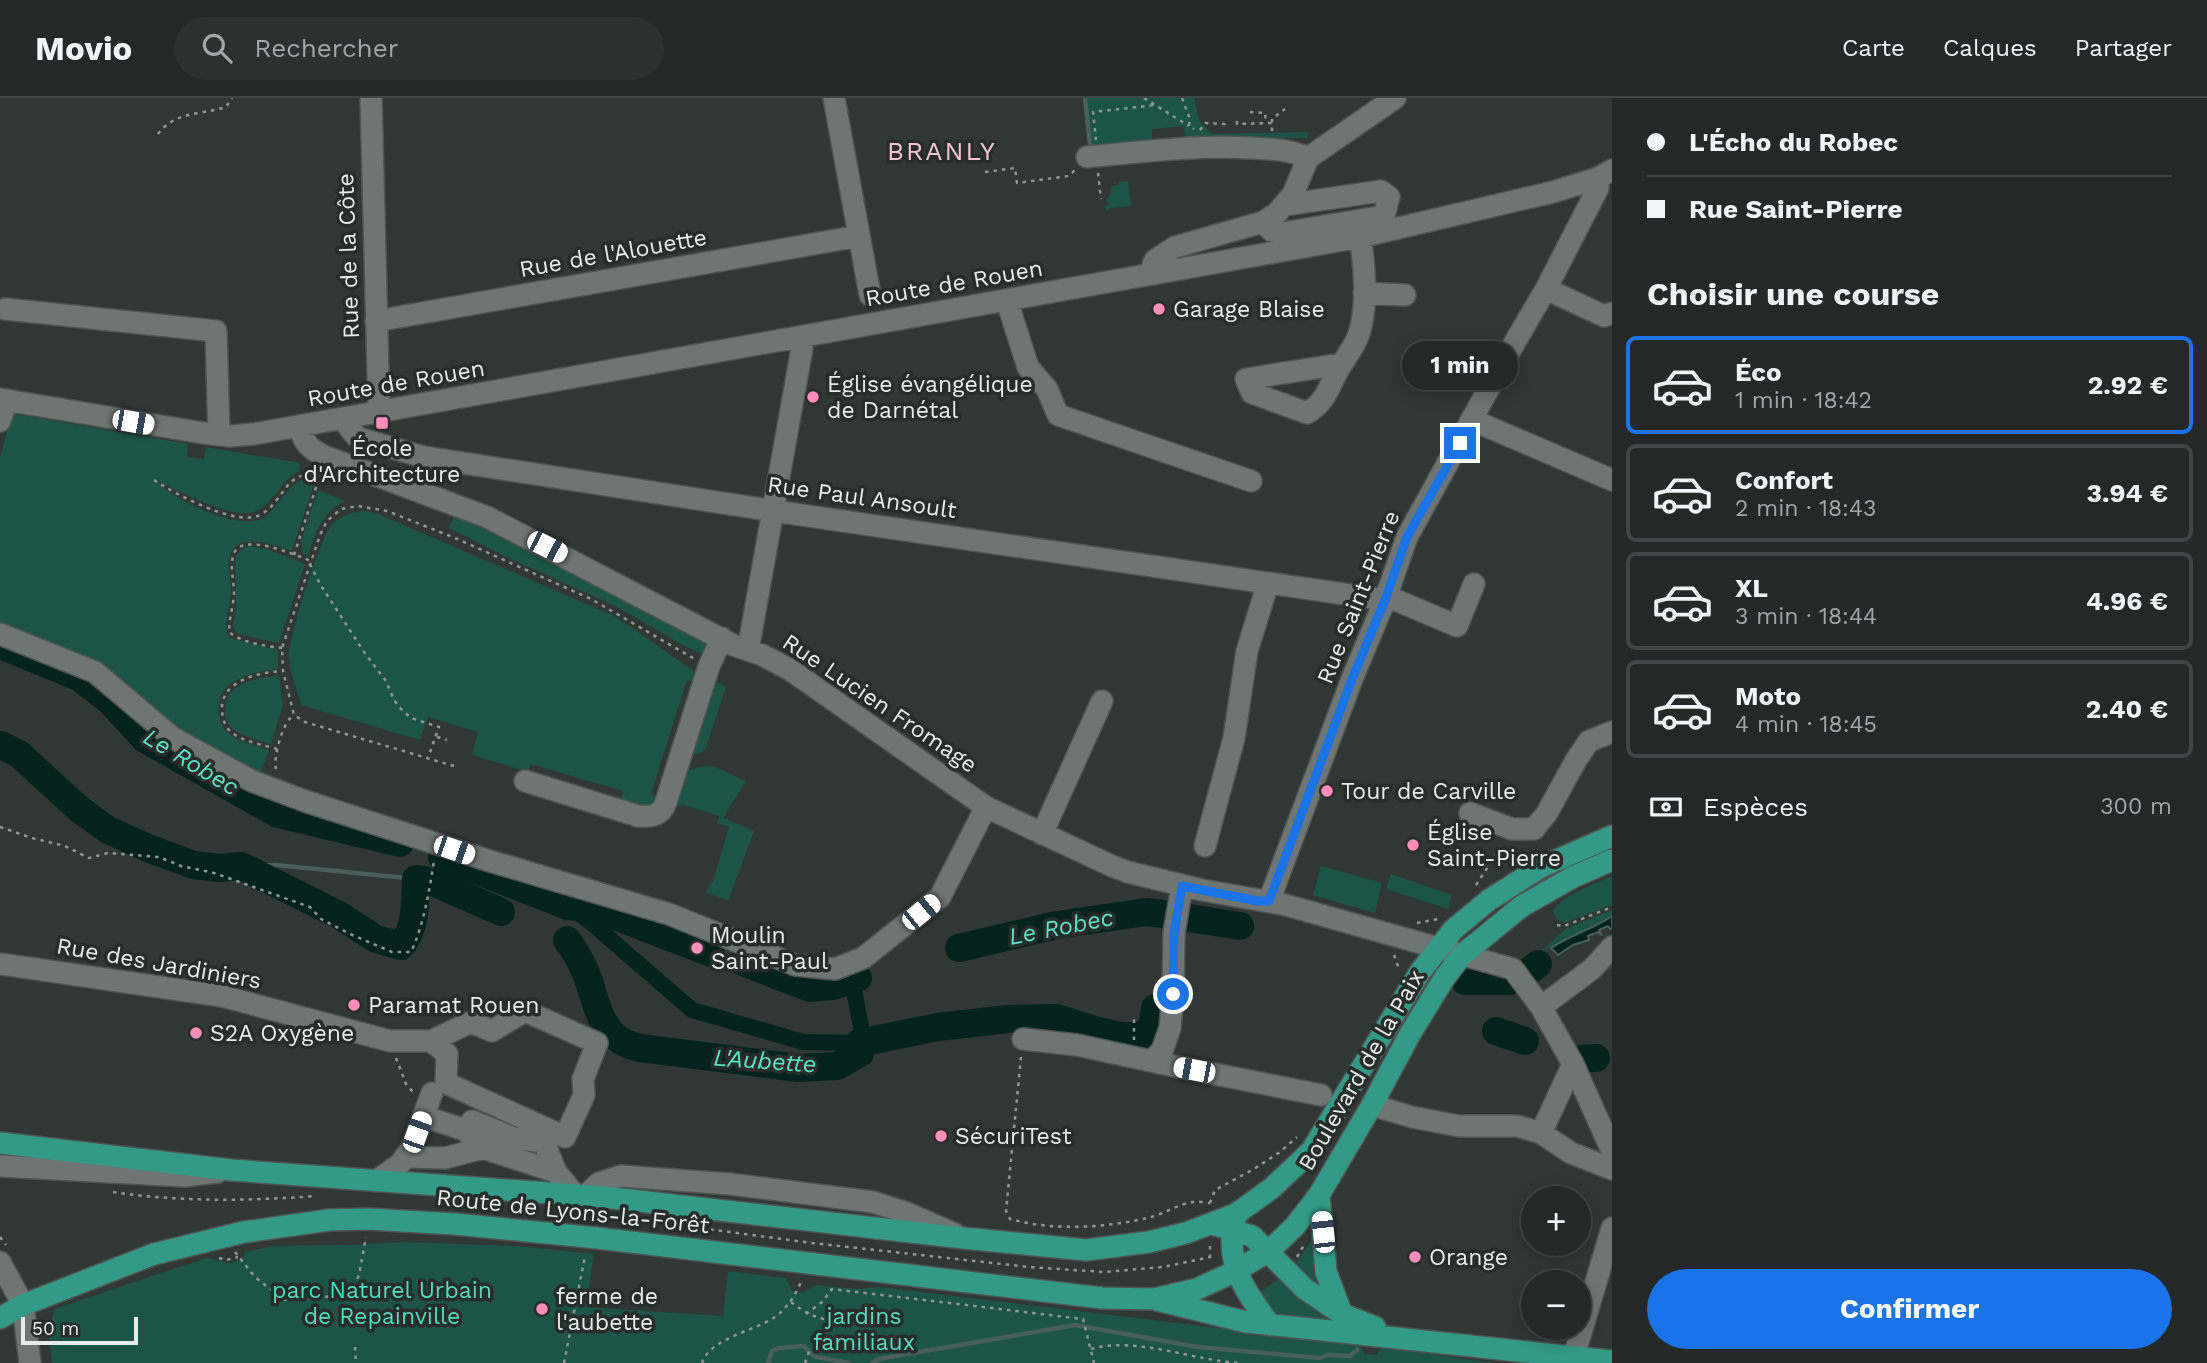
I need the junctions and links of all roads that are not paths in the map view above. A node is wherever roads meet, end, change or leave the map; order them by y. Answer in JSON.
{"nodes":[{"id":1,"x":371,"y":98,"type":"edge"},
{"id":2,"x":834,"y":98,"type":"edge"},
{"id":3,"x":1395,"y":98,"type":"edge"},
{"id":4,"x":1093,"y":151,"type":"road end"},
{"id":5,"x":1308,"y":158,"type":"junction"},
{"id":6,"x":1605,"y":174,"type":"edge"},
{"id":7,"x":1285,"y":205,"type":"junction"},
{"id":8,"x":1263,"y":222,"type":"junction"},
{"id":9,"x":859,"y":236,"type":"junction"},
{"id":10,"x":1360,"y":237,"type":"junction"},
{"id":11,"x":1154,"y":274,"type":"junction"},
{"id":12,"x":1546,"y":289,"type":"junction"},
{"id":13,"x":1364,"y":293,"type":"junction"},
{"id":14,"x":870,"y":295,"type":"dead end"},
{"id":15,"x":1405,"y":295,"type":"dead end"},
{"id":16,"x":1007,"y":301,"type":"junction"},
{"id":17,"x":5,"y":309,"type":"dead end"},
{"id":18,"x":1612,"y":313,"type":"edge"},
{"id":19,"x":376,"y":321,"type":"junction"},
{"id":20,"x":804,"y":337,"type":"junction"},
{"id":21,"x":1341,"y":364,"type":"dead end"},
{"id":22,"x":3,"y":399,"type":"edge"},
{"id":23,"x":379,"y":412,"type":"junction"},
{"id":24,"x":345,"y":419,"type":"junction"},
{"id":25,"x":1472,"y":420,"type":"junction"},
{"id":26,"x":0,"y":421,"type":"edge"},
{"id":27,"x":300,"y":427,"type":"junction"},
{"id":28,"x":219,"y":436,"type":"junction"},
{"id":29,"x":1612,"y":480,"type":"edge"},
{"id":30,"x":1251,"y":481,"type":"dead end"},
{"id":31,"x":774,"y":511,"type":"junction"},
{"id":32,"x":1268,"y":583,"type":"junction"},
{"id":33,"x":1474,"y":584,"type":"dead end"},
{"id":34,"x":1386,"y":598,"type":"junction"},
{"id":35,"x":0,"y":634,"type":"edge"},
{"id":36,"x":722,"y":638,"type":"junction"},
{"id":37,"x":748,"y":650,"type":"junction"},
{"id":38,"x":1102,"y":701,"type":"dead end"},
{"id":39,"x":1612,"y":732,"type":"edge"},
{"id":40,"x":525,"y":781,"type":"dead end"},
{"id":41,"x":986,"y":807,"type":"junction"},
{"id":42,"x":1471,"y":813,"type":"dead end"},
{"id":43,"x":1042,"y":834,"type":"junction"},
{"id":44,"x":1612,"y":836,"type":"edge"},
{"id":45,"x":1205,"y":846,"type":"dead end"},
{"id":46,"x":1612,"y":860,"type":"edge"},
{"id":47,"x":1182,"y":886,"type":"junction"},
{"id":48,"x":1269,"y":901,"type":"junction"},
{"id":49,"x":1612,"y":947,"type":"edge"},
{"id":50,"x":1437,"y":948,"type":"junction"},
{"id":51,"x":1462,"y":955,"type":"junction"},
{"id":52,"x":0,"y":964,"type":"edge"},
{"id":53,"x":1541,"y":1007,"type":"junction"},
{"id":54,"x":1023,"y":1038,"type":"road end"},
{"id":55,"x":431,"y":1041,"type":"junction"},
{"id":56,"x":1150,"y":1061,"type":"junction"},
{"id":57,"x":1573,"y":1064,"type":"junction"},
{"id":58,"x":1321,"y":1095,"type":"dead end"},
{"id":59,"x":1372,"y":1105,"type":"junction"},
{"id":60,"x":465,"y":1130,"type":"junction"},
{"id":61,"x":1541,"y":1133,"type":"junction"},
{"id":62,"x":0,"y":1143,"type":"edge"},
{"id":63,"x":484,"y":1149,"type":"junction"},
{"id":64,"x":1612,"y":1151,"type":"edge"},
{"id":65,"x":405,"y":1157,"type":"junction"},
{"id":66,"x":0,"y":1166,"type":"edge"},
{"id":67,"x":1612,"y":1169,"type":"edge"},
{"id":68,"x":231,"y":1170,"type":"junction"},
{"id":69,"x":556,"y":1172,"type":"junction"},
{"id":70,"x":376,"y":1181,"type":"junction"},
{"id":71,"x":580,"y":1195,"type":"junction"},
{"id":72,"x":1319,"y":1195,"type":"junction"},
{"id":73,"x":1223,"y":1217,"type":"junction"},
{"id":74,"x":1612,"y":1228,"type":"edge"},
{"id":75,"x":1269,"y":1251,"type":"junction"},
{"id":76,"x":0,"y":1262,"type":"edge"},
{"id":77,"x":1236,"y":1271,"type":"junction"},
{"id":78,"x":1154,"y":1299,"type":"junction"},
{"id":79,"x":23,"y":1305,"type":"junction"},
{"id":80,"x":1342,"y":1314,"type":"junction"},
{"id":81,"x":0,"y":1318,"type":"edge"},
{"id":82,"x":1270,"y":1325,"type":"junction"},
{"id":83,"x":1400,"y":1337,"type":"junction"},
{"id":84,"x":1505,"y":1356,"type":"edge"},
{"id":85,"x":1574,"y":1356,"type":"junction"},
{"id":86,"x":1612,"y":1361,"type":"edge"},
{"id":87,"x":30,"y":1363,"type":"edge"}],
"edges":[{"from":1,"to":19,"type":"street","name":"Rue de la Côte"},
{"from":2,"to":9,"type":"street"},
{"from":3,"to":5,"type":"street"},
{"from":4,"to":5,"type":"street"},
{"from":5,"to":7,"type":"street"},
{"from":6,"to":10,"type":"street","name":"Route de Rouen"},
{"from":6,"to":12,"type":"street","name":"Rue Saint-Pierre"},
{"from":7,"to":8,"type":"street"},
{"from":7,"to":8,"type":"street"},
{"from":8,"to":11,"type":"street"},
{"from":9,"to":14,"type":"street"},
{"from":9,"to":19,"type":"street","name":"Rue de l'Alouette"},
{"from":10,"to":11,"type":"street","name":"Route de Rouen"},
{"from":10,"to":13,"type":"street"},
{"from":11,"to":16,"type":"street","name":"Route de Rouen"},
{"from":12,"to":18,"type":"street"},
{"from":12,"to":25,"type":"street","name":"Rue Saint-Pierre"},
{"from":13,"to":15,"type":"street"},
{"from":13,"to":21,"type":"street"},
{"from":16,"to":20,"type":"street","name":"Route de Rouen"},
{"from":16,"to":30,"type":"street"},
{"from":17,"to":28,"type":"street"},
{"from":19,"to":23,"type":"street","name":"Rue de la Côte"},
{"from":20,"to":23,"type":"street","name":"Route de Rouen"},
{"from":20,"to":31,"type":"street"},
{"from":22,"to":26,"type":"street"},
{"from":22,"to":28,"type":"street","name":"Route de Rouen"},
{"from":23,"to":24,"type":"street","name":"Route de Rouen"},
{"from":24,"to":27,"type":"street","name":"Route de Rouen"},
{"from":24,"to":31,"type":"street","name":"Rue Paul Ansoult"},
{"from":25,"to":29,"type":"street"},
{"from":25,"to":34,"type":"street","name":"Rue Saint-Pierre"},
{"from":27,"to":28,"type":"street","name":"Route de Rouen"},
{"from":27,"to":36,"type":"street","name":"Rue Lucien Fromage"},
{"from":31,"to":32,"type":"street","name":"Rue Paul Ansoult"},
{"from":31,"to":37,"type":"street"},
{"from":32,"to":34,"type":"street","name":"Rue Paul Ansoult"},
{"from":32,"to":45,"type":"street"},
{"from":33,"to":34,"type":"street","name":"Rue Paul Ansoult"},
{"from":34,"to":48,"type":"street","name":"Rue Saint-Pierre"},
{"from":35,"to":41,"type":"street"},
{"from":36,"to":37,"type":"street","name":"Rue Lucien Fromage"},
{"from":36,"to":40,"type":"street"},
{"from":37,"to":41,"type":"street","name":"Rue Lucien Fromage"},
{"from":38,"to":43,"type":"street"},
{"from":39,"to":42,"type":"street"},
{"from":41,"to":43,"type":"street","name":"Rue Lucien Fromage"},
{"from":43,"to":47,"type":"street","name":"Rue Lucien Fromage"},
{"from":44,"to":50,"type":"main road","name":"Boulevard de la Paix"},
{"from":46,"to":51,"type":"main road","name":"Boulevard de la Paix"},
{"from":47,"to":48,"type":"street","name":"Rue Lucien Fromage"},
{"from":47,"to":56,"type":"street"},
{"from":48,"to":50,"type":"street","name":"Rue Lucien Fromage"},
{"from":49,"to":53,"type":"street"},
{"from":50,"to":51,"type":"street","name":"Rue Lucien Fromage"},
{"from":50,"to":73,"type":"main road","name":"Boulevard de la Paix"},
{"from":51,"to":53,"type":"street","name":"Rue Lucien Fromage"},
{"from":51,"to":59,"type":"main road","name":"Boulevard de la Paix"},
{"from":52,"to":55,"type":"street","name":"Rue des Jardiniers"},
{"from":53,"to":57,"type":"street","name":"Rue Lucien Fromage"},
{"from":54,"to":56,"type":"street"},
{"from":55,"to":55,"type":"street"},
{"from":56,"to":58,"type":"street"},
{"from":57,"to":61,"type":"street"},
{"from":57,"to":64,"type":"street","name":"Rue Lucien Fromage"},
{"from":59,"to":61,"type":"street"},
{"from":59,"to":72,"type":"main road","name":"Boulevard de la Paix"},
{"from":60,"to":63,"type":"street"},
{"from":60,"to":65,"type":"street"},
{"from":60,"to":69,"type":"street"},
{"from":61,"to":67,"type":"street"},
{"from":62,"to":68,"type":"main road","name":"Route de Lyons-la-Forêt"},
{"from":63,"to":65,"type":"street"},
{"from":63,"to":69,"type":"street"},
{"from":65,"to":70,"type":"street"},
{"from":66,"to":68,"type":"street","name":"Route de Lyons-la-Forêt"},
{"from":68,"to":70,"type":"main road","name":"Route de Lyons-la-Forêt"},
{"from":69,"to":71,"type":"street"},
{"from":70,"to":71,"type":"main road","name":"Route de Lyons-la-Forêt"},
{"from":71,"to":73,"type":"main road","name":"Route de Lyons-la-Forêt"},
{"from":72,"to":75,"type":"main road","name":"Boulevard de la Paix"},
{"from":72,"to":80,"type":"main road"},
{"from":73,"to":75,"type":"main road"},
{"from":73,"to":77,"type":"main road"},
{"from":74,"to":85,"type":"street"},
{"from":75,"to":77,"type":"main road","name":"Boulevard de la Paix"},
{"from":75,"to":80,"type":"main road"},
{"from":76,"to":79,"type":"street"},
{"from":77,"to":78,"type":"main road","name":"Boulevard de la Paix"},
{"from":77,"to":82,"type":"main road"},
{"from":78,"to":79,"type":"main road","name":"Route de Lyons-la-Forêt"},
{"from":78,"to":82,"type":"main road"},
{"from":79,"to":81,"type":"main road","name":"Route de Lyons-la-Forêt"},
{"from":79,"to":87,"type":"street"},
{"from":80,"to":83,"type":"main road"},
{"from":82,"to":83,"type":"main road"},
{"from":83,"to":84,"type":"main road"},
{"from":84,"to":85,"type":"main road"},
{"from":85,"to":86,"type":"main road"}]}
